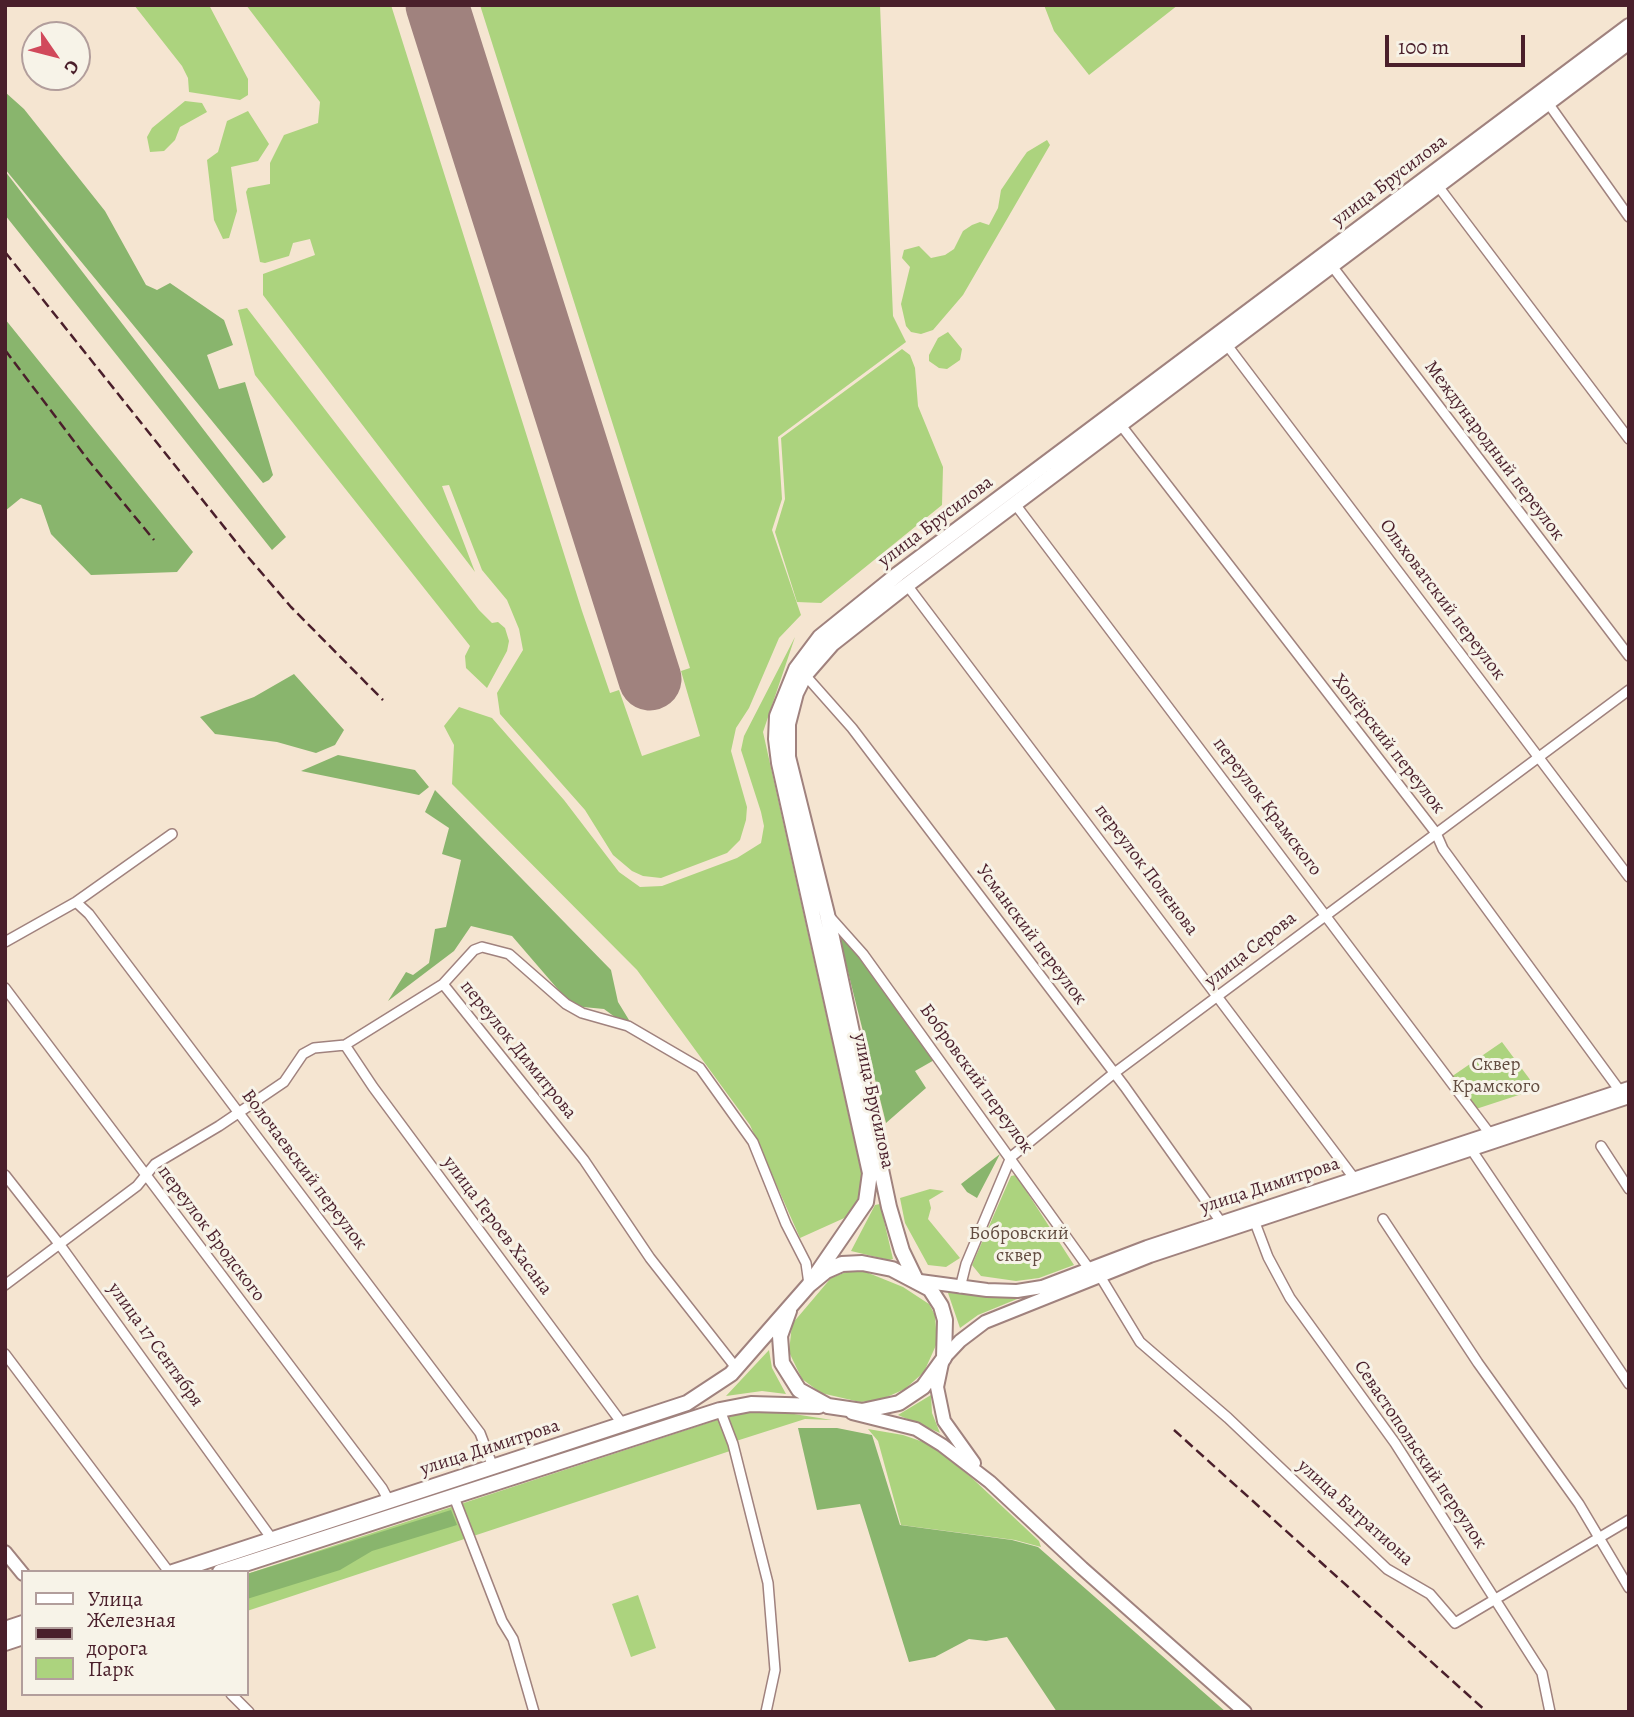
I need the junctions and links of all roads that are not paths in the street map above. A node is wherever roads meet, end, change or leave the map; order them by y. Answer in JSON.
{"nodes":[{"id":1,"x":1629,"y":26,"type":"edge"},
{"id":2,"x":1629,"y":42,"type":"edge"},
{"id":3,"x":1548,"y":103,"type":"junction"},
{"id":4,"x":1438,"y":186,"type":"junction"},
{"id":5,"x":1629,"y":217,"type":"edge"},
{"id":6,"x":1332,"y":265,"type":"junction"},
{"id":7,"x":1275,"y":300,"type":"junction"},
{"id":8,"x":1227,"y":345,"type":"junction"},
{"id":9,"x":1120,"y":424,"type":"junction"},
{"id":10,"x":1629,"y":439,"type":"edge"},
{"id":11,"x":1015,"y":503,"type":"junction"},
{"id":12,"x":907,"y":585,"type":"junction"},
{"id":13,"x":1629,"y":656,"type":"edge"},
{"id":14,"x":805,"y":675,"type":"junction"},
{"id":15,"x":1629,"y":690,"type":"edge"},
{"id":16,"x":1538,"y":756,"type":"junction"},
{"id":17,"x":1436,"y":833,"type":"junction"},
{"id":18,"x":172,"y":834,"type":"dead end"},
{"id":19,"x":1629,"y":877,"type":"edge"},
{"id":20,"x":76,"y":902,"type":"junction"},
{"id":21,"x":828,"y":914,"type":"junction"},
{"id":22,"x":1327,"y":914,"type":"junction"},
{"id":23,"x":5,"y":942,"type":"edge"},
{"id":24,"x":443,"y":984,"type":"junction"},
{"id":25,"x":5,"y":988,"type":"edge"},
{"id":26,"x":1220,"y":996,"type":"junction"},
{"id":27,"x":345,"y":1045,"type":"junction"},
{"id":28,"x":1113,"y":1074,"type":"junction"},
{"id":29,"x":1626,"y":1092,"type":"edge"},
{"id":30,"x":238,"y":1113,"type":"junction"},
{"id":31,"x":1490,"y":1134,"type":"junction"},
{"id":32,"x":1601,"y":1146,"type":"dead end"},
{"id":33,"x":1471,"y":1149,"type":"junction"},
{"id":34,"x":1012,"y":1157,"type":"junction"},
{"id":35,"x":5,"y":1175,"type":"edge"},
{"id":36,"x":144,"y":1176,"type":"junction"},
{"id":37,"x":1354,"y":1178,"type":"junction"},
{"id":38,"x":1629,"y":1189,"type":"edge"},
{"id":39,"x":1383,"y":1219,"type":"dead end"},
{"id":40,"x":1255,"y":1220,"type":"junction"},
{"id":41,"x":1221,"y":1222,"type":"junction"},
{"id":42,"x":60,"y":1245,"type":"junction"},
{"id":43,"x":1095,"y":1273,"type":"junction"},
{"id":44,"x":918,"y":1280,"type":"junction"},
{"id":45,"x":5,"y":1285,"type":"edge"},
{"id":46,"x":808,"y":1285,"type":"junction"},
{"id":47,"x":960,"y":1288,"type":"junction"},
{"id":48,"x":789,"y":1311,"type":"junction"},
{"id":49,"x":5,"y":1354,"type":"edge"},
{"id":50,"x":943,"y":1360,"type":"junction"},
{"id":51,"x":737,"y":1369,"type":"junction"},
{"id":52,"x":1629,"y":1384,"type":"edge"},
{"id":53,"x":834,"y":1408,"type":"junction"},
{"id":54,"x":720,"y":1410,"type":"junction"},
{"id":55,"x":624,"y":1426,"type":"junction"},
{"id":56,"x":493,"y":1467,"type":"junction"},
{"id":57,"x":990,"y":1482,"type":"junction"},
{"id":58,"x":454,"y":1497,"type":"junction"},
{"id":59,"x":389,"y":1501,"type":"junction"},
{"id":60,"x":1629,"y":1520,"type":"edge"},
{"id":61,"x":1597,"y":1536,"type":"junction"},
{"id":62,"x":272,"y":1539,"type":"junction"},
{"id":63,"x":5,"y":1552,"type":"edge"},
{"id":64,"x":169,"y":1570,"type":"edge"},
{"id":65,"x":177,"y":1570,"type":"edge"},
{"id":66,"x":226,"y":1570,"type":"edge"},
{"id":67,"x":21,"y":1572,"type":"edge"},
{"id":68,"x":1629,"y":1588,"type":"edge"},
{"id":69,"x":1496,"y":1599,"type":"junction"},
{"id":70,"x":233,"y":1696,"type":"edge"},
{"id":71,"x":249,"y":1712,"type":"edge"},
{"id":72,"x":534,"y":1712,"type":"edge"},
{"id":73,"x":766,"y":1712,"type":"edge"},
{"id":74,"x":1245,"y":1712,"type":"edge"},
{"id":75,"x":1550,"y":1712,"type":"edge"}],
"edges":[{"from":1,"to":7,"type":"main road","name":"улица Брусилова"},
{"from":2,"to":3,"type":"main road","name":"улица Брусилова"},
{"from":3,"to":4,"type":"main road","name":"улица Брусилова"},
{"from":3,"to":5,"type":"street"},
{"from":4,"to":6,"type":"main road","name":"улица Брусилова"},
{"from":4,"to":10,"type":"street"},
{"from":6,"to":7,"type":"main road","name":"улица Брусилова"},
{"from":6,"to":13,"type":"street","name":"Международный переулок"},
{"from":7,"to":8,"type":"main road","name":"улица Брусилова"},
{"from":7,"to":46,"type":"main road","name":"улица Брусилова"},
{"from":8,"to":9,"type":"main road","name":"улица Брусилова"},
{"from":8,"to":16,"type":"street","name":"Ольховатский переулок"},
{"from":9,"to":11,"type":"main road","name":"улица Брусилова"},
{"from":9,"to":17,"type":"street","name":"Хопёрский переулок"},
{"from":11,"to":12,"type":"main road","name":"улица Брусилова"},
{"from":11,"to":22,"type":"street","name":"переулок Крамского"},
{"from":12,"to":14,"type":"main road","name":"улица Брусилова"},
{"from":12,"to":26,"type":"street","name":"переулок Поленова"},
{"from":14,"to":21,"type":"main road","name":"улица Брусилова"},
{"from":14,"to":28,"type":"street","name":"Усманский переулок"},
{"from":15,"to":16,"type":"street","name":"улица Серова"},
{"from":16,"to":17,"type":"street","name":"улица Серова"},
{"from":16,"to":19,"type":"street","name":"Ольховатский переулок"},
{"from":17,"to":22,"type":"street","name":"улица Серова"},
{"from":17,"to":29,"type":"street","name":"Хопёрский переулок"},
{"from":18,"to":20,"type":"street"},
{"from":20,"to":23,"type":"street"},
{"from":20,"to":30,"type":"street","name":"Волочаевский переулок"},
{"from":21,"to":34,"type":"street","name":"Бобровский переулок"},
{"from":21,"to":44,"type":"main road","name":"улица Брусилова"},
{"from":22,"to":26,"type":"street","name":"улица Серова"},
{"from":22,"to":31,"type":"street","name":"переулок Крамского"},
{"from":24,"to":27,"type":"street","name":"переулок Димитрова"},
{"from":24,"to":46,"type":"street"},
{"from":24,"to":51,"type":"street","name":"переулок Димитрова"},
{"from":25,"to":36,"type":"street","name":"переулок Бродского"},
{"from":26,"to":28,"type":"street","name":"улица Серова"},
{"from":26,"to":37,"type":"street","name":"переулок Поленова"},
{"from":27,"to":30,"type":"street","name":"переулок Димитрова"},
{"from":27,"to":55,"type":"street","name":"улица Героев Хасана"},
{"from":28,"to":34,"type":"street","name":"улица Серова"},
{"from":28,"to":41,"type":"street","name":"Усманский переулок"},
{"from":29,"to":31,"type":"main road","name":"улица Димитрова"},
{"from":29,"to":33,"type":"main road","name":"улица Димитрова"},
{"from":30,"to":36,"type":"street","name":"переулок Димитрова"},
{"from":30,"to":56,"type":"street","name":"Волочаевский переулок"},
{"from":31,"to":37,"type":"main road","name":"улица Димитрова"},
{"from":32,"to":38,"type":"street"},
{"from":33,"to":40,"type":"main road","name":"улица Димитрова"},
{"from":33,"to":52,"type":"street"},
{"from":34,"to":43,"type":"street","name":"Бобровский переулок"},
{"from":34,"to":47,"type":"street","name":"улица Серова"},
{"from":35,"to":42,"type":"street","name":"улица 17 Сентября"},
{"from":36,"to":42,"type":"street","name":"переулок Димитрова"},
{"from":36,"to":59,"type":"street","name":"переулок Бродского"},
{"from":37,"to":41,"type":"main road","name":"улица Димитрова"},
{"from":39,"to":61,"type":"street"},
{"from":40,"to":43,"type":"main road","name":"улица Димитрова"},
{"from":40,"to":69,"type":"street","name":"Севастопольский переулок"},
{"from":41,"to":43,"type":"main road","name":"улица Димитрова"},
{"from":42,"to":45,"type":"street","name":"переулок Димитрова"},
{"from":42,"to":62,"type":"street","name":"улица 17 Сентября"},
{"from":43,"to":47,"type":"main road","name":"улица Димитрова"},
{"from":43,"to":50,"type":"main road","name":"улица Димитрова"},
{"from":43,"to":69,"type":"street","name":"улица Багратиона"},
{"from":44,"to":46,"type":"main road","name":"улица Димитрова"},
{"from":44,"to":47,"type":"main road","name":"улица Димитрова"},
{"from":44,"to":50,"type":"main road","name":"улица Димитрова"},
{"from":46,"to":48,"type":"main road","name":"улица Димитрова"},
{"from":48,"to":51,"type":"main road","name":"улица Димитрова"},
{"from":48,"to":53,"type":"main road","name":"улица Димитрова"},
{"from":49,"to":64,"type":"street"},
{"from":50,"to":53,"type":"main road","name":"улица Димитрова"},
{"from":50,"to":57,"type":"main road"},
{"from":51,"to":55,"type":"main road","name":"улица Димитрова"},
{"from":53,"to":54,"type":"main road","name":"улица Димитрова"},
{"from":53,"to":57,"type":"main road"},
{"from":54,"to":58,"type":"main road","name":"улица Димитрова"},
{"from":54,"to":73,"type":"street"},
{"from":55,"to":56,"type":"main road","name":"улица Димитрова"},
{"from":56,"to":59,"type":"main road","name":"улица Димитрова"},
{"from":57,"to":74,"type":"main road"},
{"from":58,"to":66,"type":"main road","name":"улица Димитрова"},
{"from":58,"to":72,"type":"street"},
{"from":59,"to":62,"type":"main road","name":"улица Димитрова"},
{"from":60,"to":61,"type":"street","name":"улица Багратиона"},
{"from":61,"to":68,"type":"street"},
{"from":61,"to":69,"type":"street","name":"улица Багратиона"},
{"from":62,"to":65,"type":"main road","name":"улица Димитрова"},
{"from":63,"to":67,"type":"main road"},
{"from":69,"to":75,"type":"street","name":"Севастопольский переулок"},
{"from":70,"to":71,"type":"street"}]}
